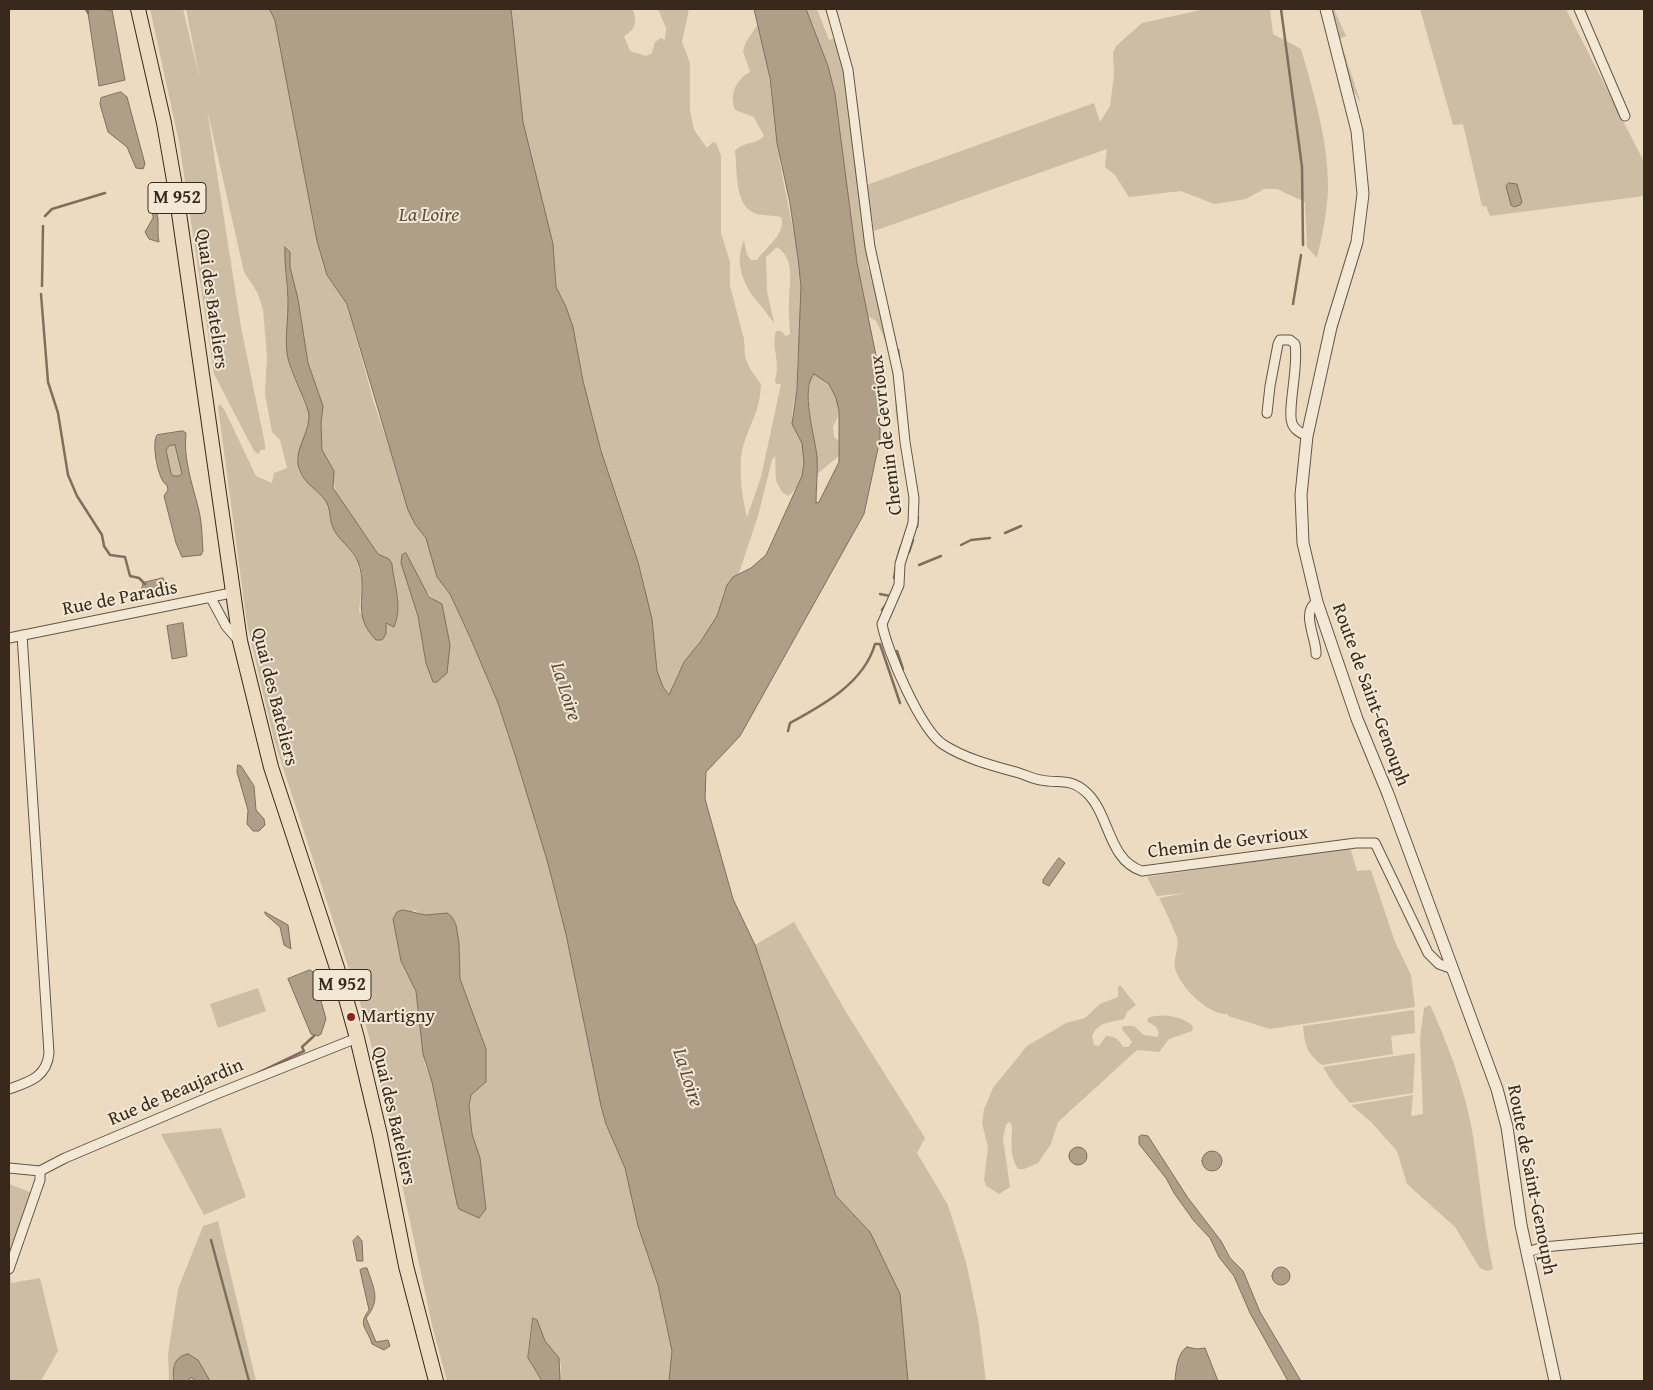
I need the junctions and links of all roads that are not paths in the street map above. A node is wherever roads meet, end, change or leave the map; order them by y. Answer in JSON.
{"nodes":[{"id":1,"x":138,"y":9,"type":"edge"},
{"id":2,"x":831,"y":9,"type":"edge"},
{"id":3,"x":1326,"y":9,"type":"edge"},
{"id":4,"x":1579,"y":9,"type":"edge"},
{"id":5,"x":1625,"y":116,"type":"dead end"},
{"id":6,"x":1267,"y":413,"type":"dead end"},
{"id":7,"x":1307,"y":436,"type":"junction"},
{"id":8,"x":231,"y":593,"type":"junction"},
{"id":9,"x":211,"y":598,"type":"junction"},
{"id":10,"x":1317,"y":602,"type":"junction"},
{"id":11,"x":14,"y":635,"type":"edge"},
{"id":12,"x":240,"y":641,"type":"junction"},
{"id":13,"x":1316,"y":654,"type":"dead end"},
{"id":14,"x":1450,"y":968,"type":"junction"},
{"id":15,"x":356,"y":1038,"type":"junction"},
{"id":16,"x":9,"y":1089,"type":"edge"},
{"id":17,"x":9,"y":1168,"type":"edge"},
{"id":18,"x":40,"y":1171,"type":"junction"},
{"id":19,"x":1644,"y":1238,"type":"edge"},
{"id":20,"x":1528,"y":1252,"type":"junction"},
{"id":21,"x":9,"y":1270,"type":"edge"},
{"id":22,"x":436,"y":1381,"type":"edge"},
{"id":23,"x":1555,"y":1381,"type":"edge"}],
"edges":[{"from":1,"to":8,"type":"main road","name":"Quai des Bateliers","number":"M 952"},
{"from":2,"to":14,"type":"street","name":"Chemin de Gevrioux"},
{"from":3,"to":7,"type":"street","name":"Route de Saint-Genouph"},
{"from":4,"to":5,"type":"street"},
{"from":6,"to":7,"type":"street"},
{"from":7,"to":10,"type":"street","name":"Route de Saint-Genouph"},
{"from":8,"to":9,"type":"street","name":"Rue de Paradis"},
{"from":8,"to":12,"type":"main road","name":"Quai des Bateliers","number":"M 952"},
{"from":9,"to":11,"type":"street","name":"Rue de Paradis"},
{"from":9,"to":12,"type":"street"},
{"from":10,"to":13,"type":"street"},
{"from":10,"to":14,"type":"street","name":"Route de Saint-Genouph"},
{"from":11,"to":16,"type":"street"},
{"from":12,"to":15,"type":"main road","name":"Quai des Bateliers","number":"M 952"},
{"from":14,"to":20,"type":"street","name":"Route de Saint-Genouph"},
{"from":15,"to":18,"type":"street","name":"Rue de Beaujardin"},
{"from":15,"to":22,"type":"main road","name":"Quai des Bateliers","number":"M 952"},
{"from":17,"to":18,"type":"street"},
{"from":18,"to":21,"type":"street"},
{"from":19,"to":20,"type":"street"},
{"from":20,"to":23,"type":"street","name":"Route de Saint-Genouph"}]}
